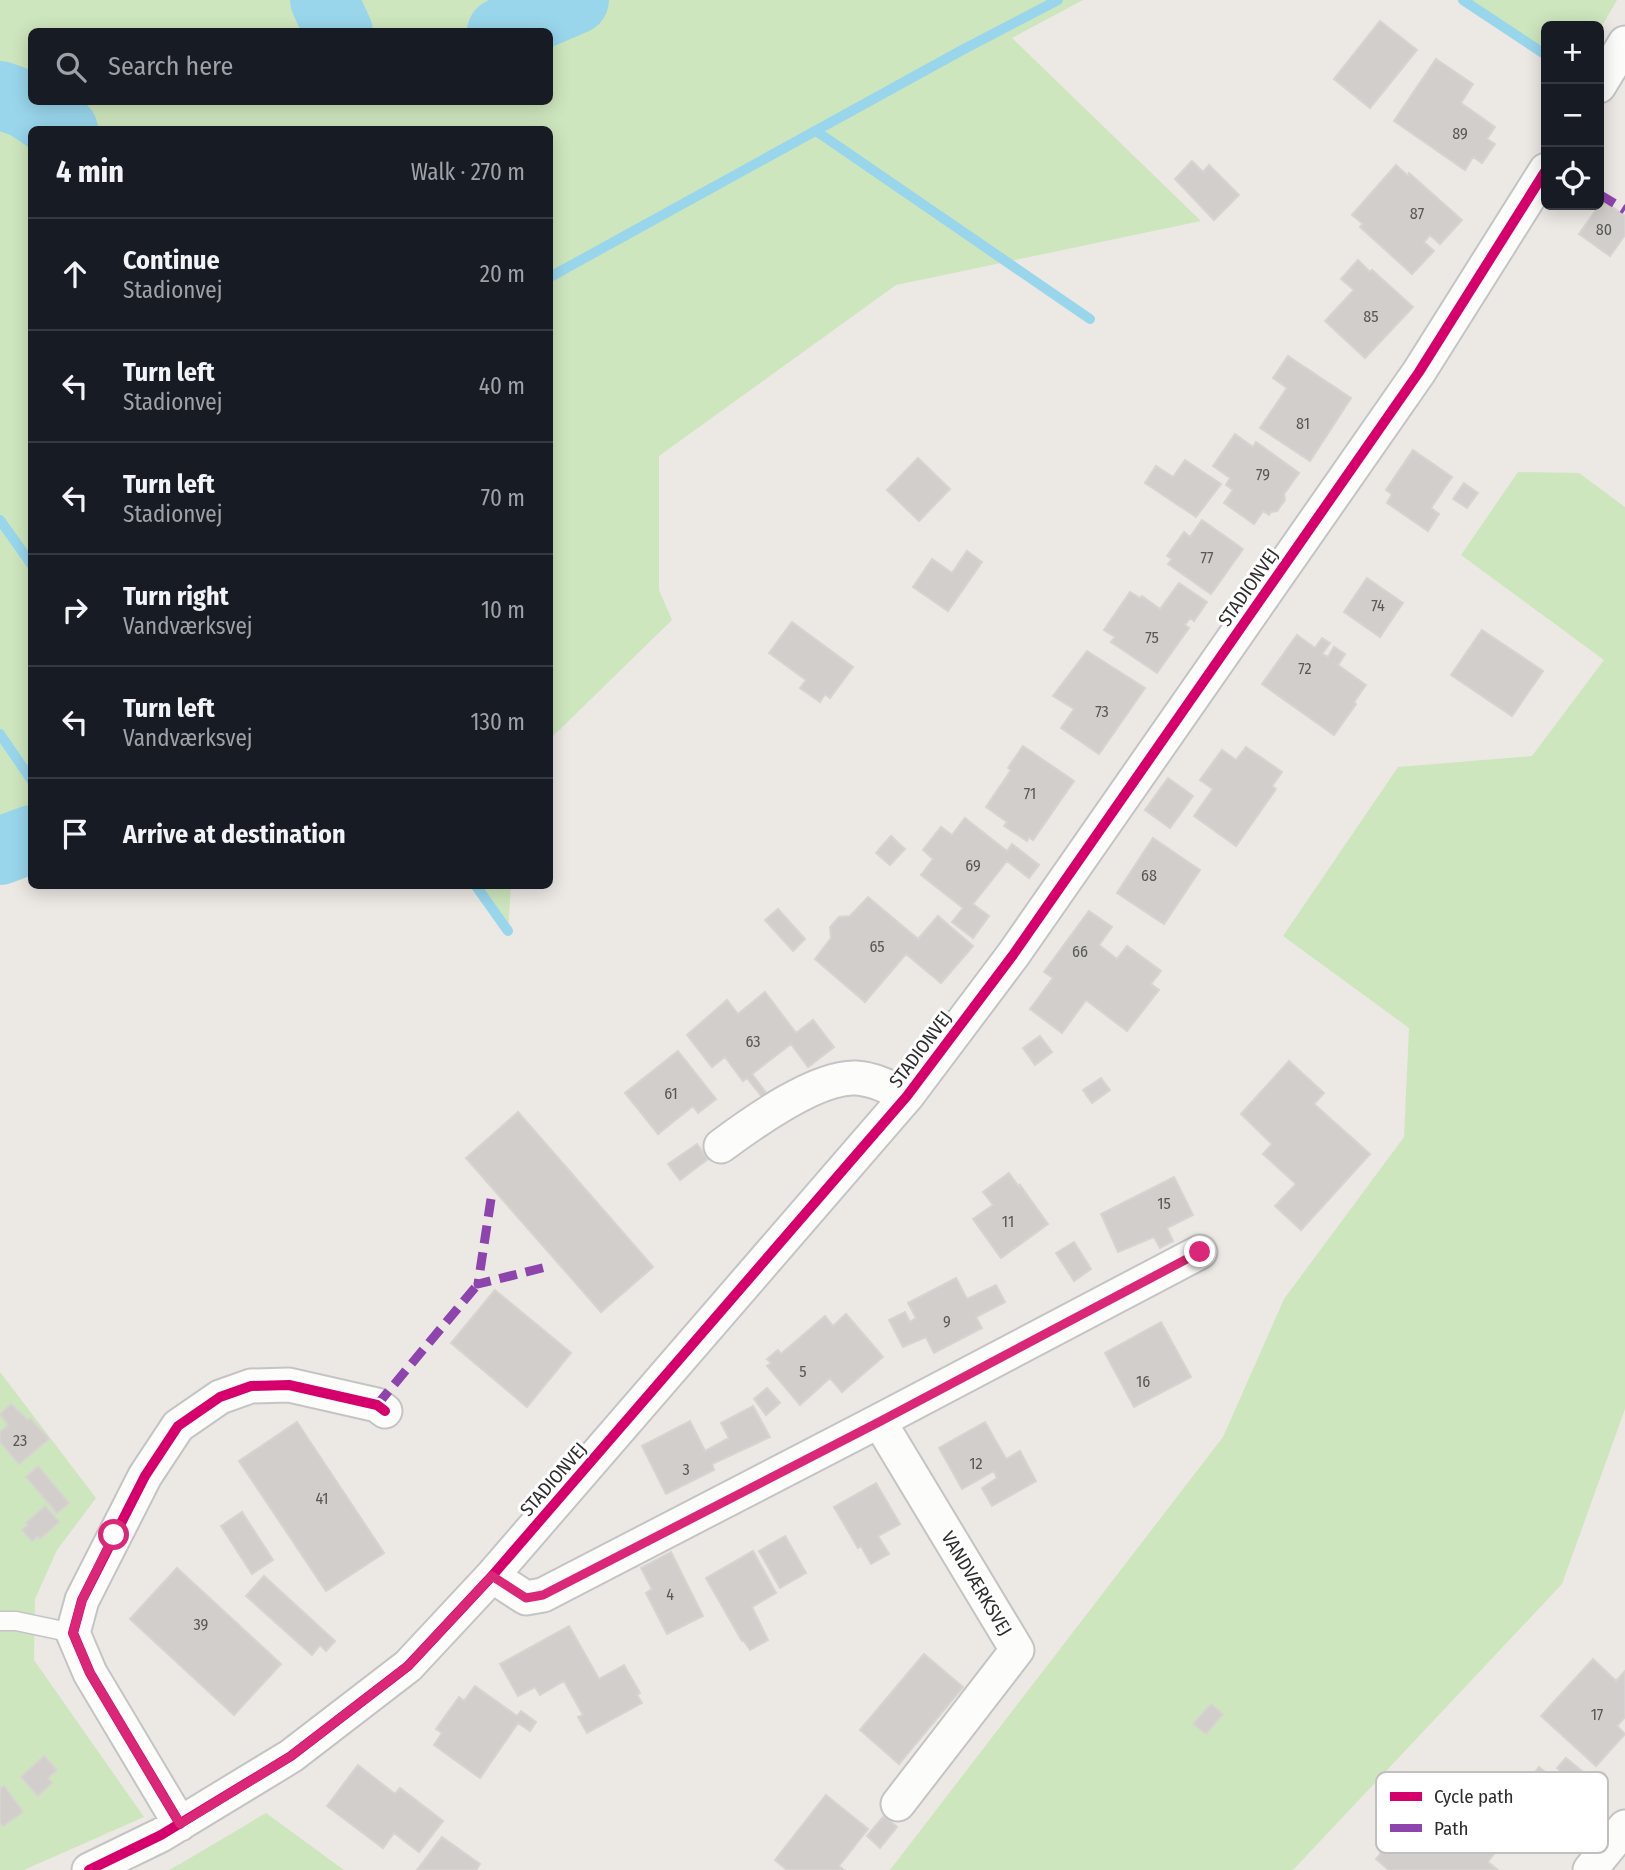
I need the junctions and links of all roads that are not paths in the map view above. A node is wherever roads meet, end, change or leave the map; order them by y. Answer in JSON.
{"nodes":[{"id":1,"x":1625,"y":43,"type":"edge"},
{"id":2,"x":1600,"y":84,"type":"edge"},
{"id":3,"x":1541,"y":178,"type":"edge"},
{"id":4,"x":907,"y":1096,"type":"junction"},
{"id":5,"x":721,"y":1146,"type":"dead end"},
{"id":6,"x":1200,"y":1252,"type":"dead end"},
{"id":7,"x":385,"y":1411,"type":"dead end"},
{"id":8,"x":879,"y":1422,"type":"junction"},
{"id":9,"x":492,"y":1576,"type":"junction"},
{"id":10,"x":0,"y":1621,"type":"edge"},
{"id":11,"x":73,"y":1633,"type":"junction"},
{"id":12,"x":898,"y":1804,"type":"dead end"},
{"id":13,"x":180,"y":1824,"type":"junction"},
{"id":14,"x":1625,"y":1827,"type":"edge"},
{"id":15,"x":1608,"y":1848,"type":"edge"},
{"id":16,"x":1604,"y":1853,"type":"edge"},
{"id":17,"x":89,"y":1870,"type":"edge"},
{"id":18,"x":1590,"y":1870,"type":"edge"}],
"edges":[{"from":1,"to":2,"type":"street"},
{"from":3,"to":4,"type":"street","name":"STADIONVEJ"},
{"from":4,"to":5,"type":"street","name":"STADIONVEJ"},
{"from":4,"to":9,"type":"street","name":"STADIONVEJ"},
{"from":6,"to":8,"type":"street"},
{"from":7,"to":11,"type":"street"},
{"from":8,"to":9,"type":"street"},
{"from":8,"to":12,"type":"street","name":"VANDVÆRKSVEJ"},
{"from":9,"to":13,"type":"street","name":"STADIONVEJ"},
{"from":10,"to":11,"type":"lane"},
{"from":11,"to":13,"type":"street"},
{"from":13,"to":17,"type":"street","name":"STADIONVEJ"},
{"from":14,"to":15,"type":"street"},
{"from":16,"to":18,"type":"street"}]}
